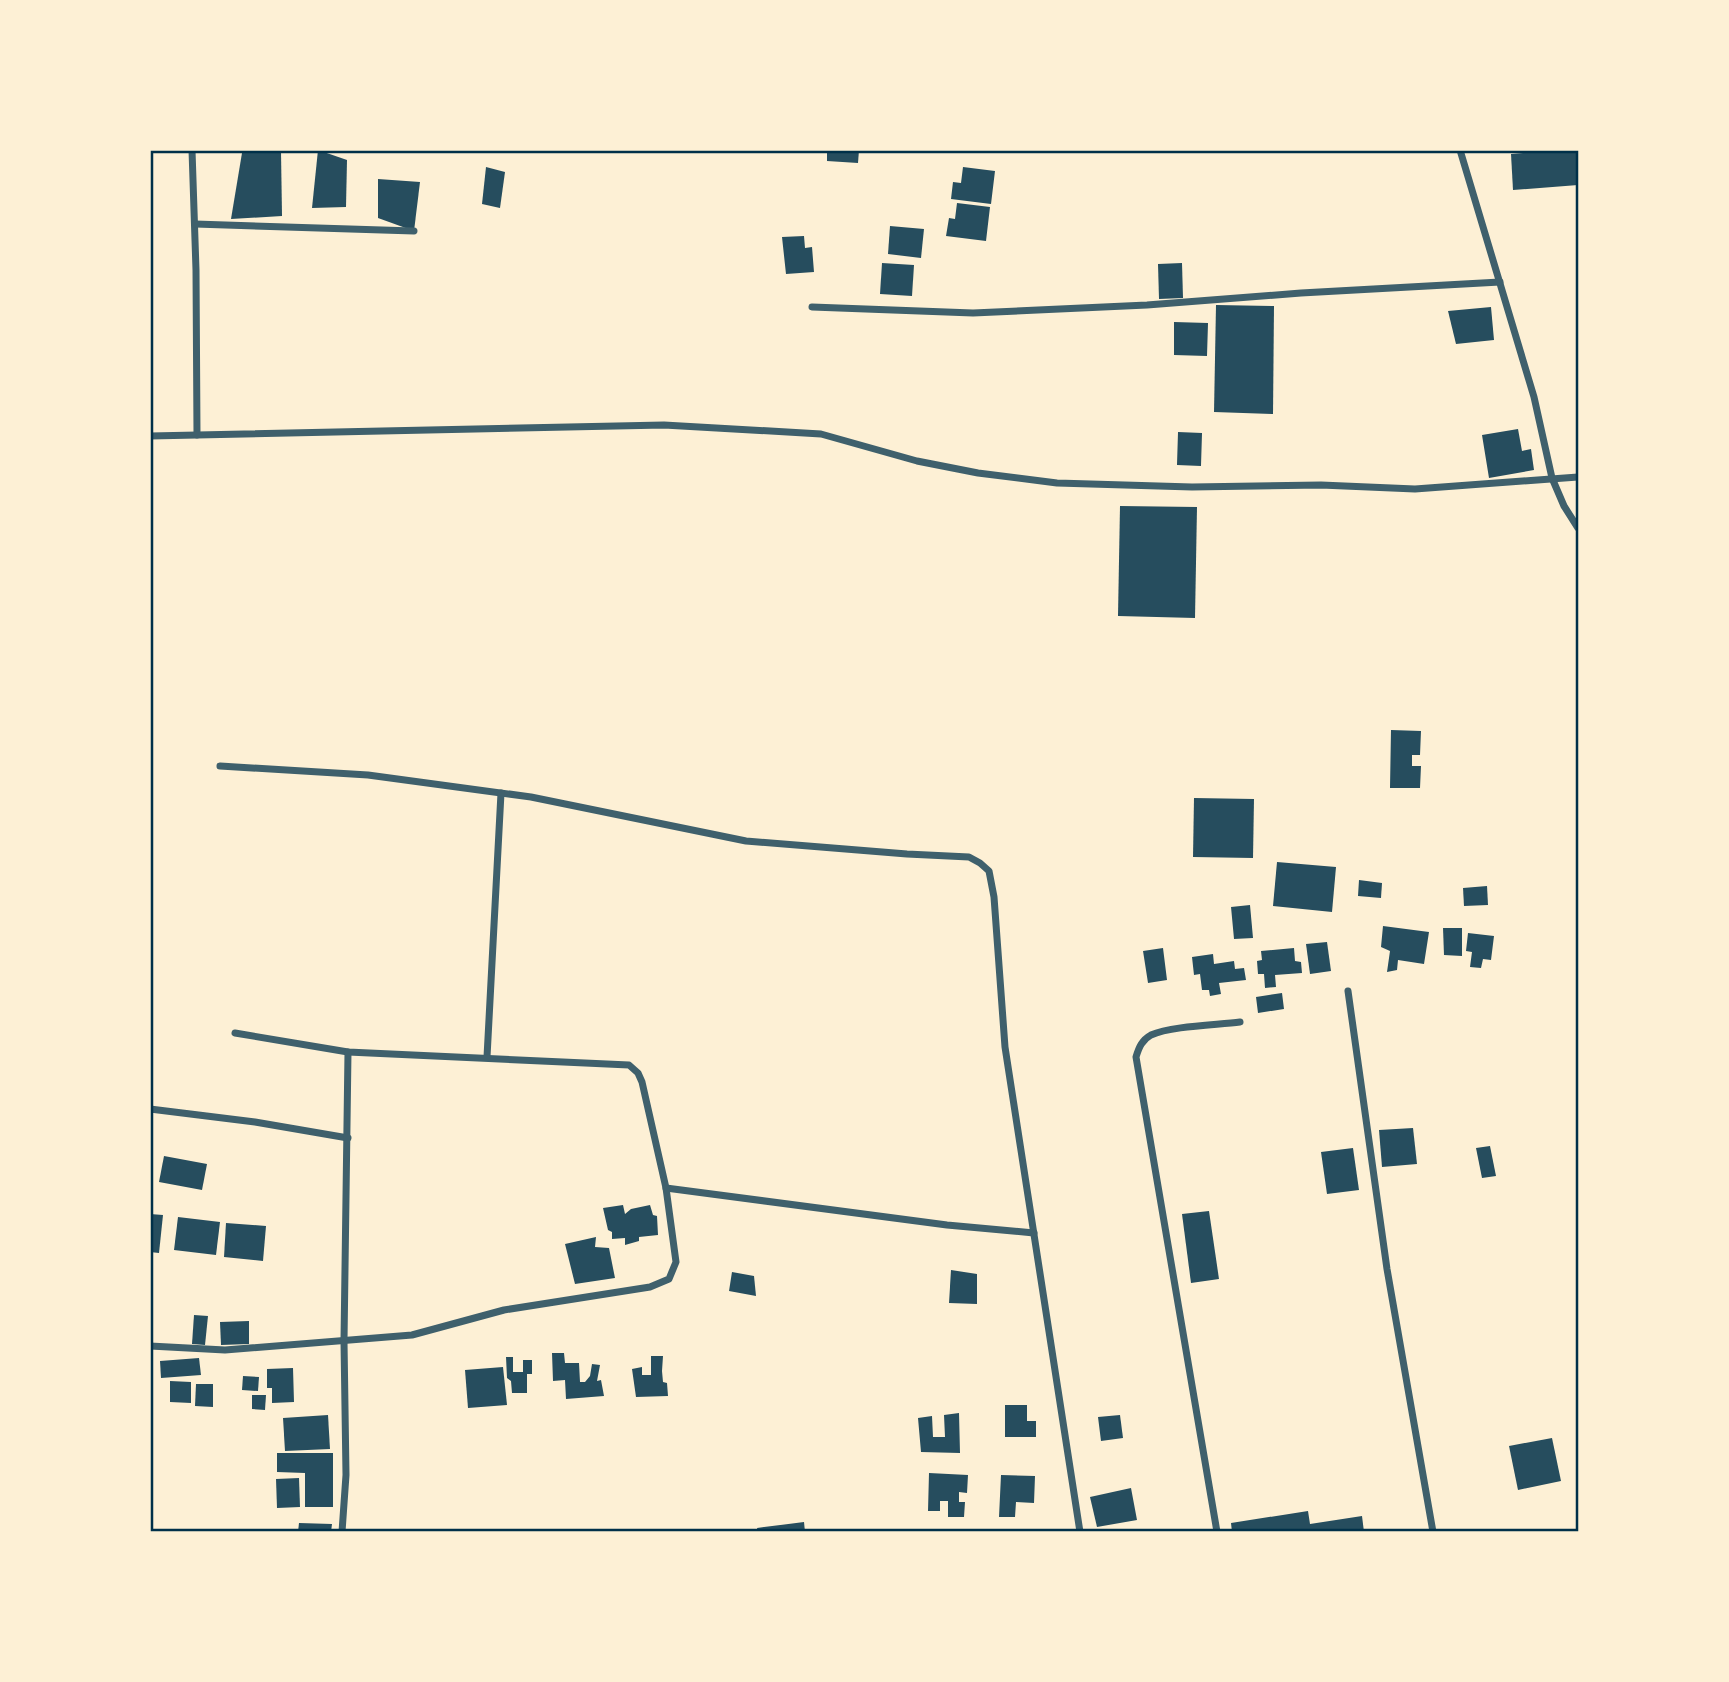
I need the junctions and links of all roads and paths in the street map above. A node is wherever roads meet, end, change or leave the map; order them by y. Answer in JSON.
{"nodes":[{"id":1,"x":192,"y":150,"type":"edge"},
{"id":2,"x":1460,"y":150,"type":"edge"},
{"id":3,"x":195,"y":224,"type":"junction"},
{"id":4,"x":414,"y":231,"type":"dead end"},
{"id":5,"x":1500,"y":282,"type":"junction"},
{"id":6,"x":812,"y":306,"type":"dead end"},
{"id":7,"x":197,"y":435,"type":"junction"},
{"id":8,"x":150,"y":436,"type":"edge"},
{"id":9,"x":1578,"y":477,"type":"edge"},
{"id":10,"x":1552,"y":478,"type":"junction"},
{"id":11,"x":1578,"y":528,"type":"edge"},
{"id":12,"x":220,"y":766,"type":"dead end"},
{"id":13,"x":500,"y":793,"type":"junction"},
{"id":14,"x":1349,"y":991,"type":"dead end"},
{"id":15,"x":1240,"y":1023,"type":"dead end"},
{"id":16,"x":234,"y":1032,"type":"dead end"},
{"id":17,"x":348,"y":1052,"type":"junction"},
{"id":18,"x":487,"y":1058,"type":"junction"},
{"id":19,"x":150,"y":1109,"type":"edge"},
{"id":20,"x":348,"y":1138,"type":"junction"},
{"id":21,"x":666,"y":1188,"type":"junction"},
{"id":22,"x":1034,"y":1233,"type":"junction"},
{"id":23,"x":344,"y":1341,"type":"junction"},
{"id":24,"x":150,"y":1346,"type":"edge"},
{"id":25,"x":342,"y":1531,"type":"edge"},
{"id":26,"x":1080,"y":1531,"type":"edge"},
{"id":27,"x":1217,"y":1531,"type":"edge"},
{"id":28,"x":1433,"y":1531,"type":"edge"}],
"edges":[{"from":1,"to":3,"type":"street"},
{"from":2,"to":5,"type":"street"},
{"from":3,"to":4,"type":"street"},
{"from":3,"to":7,"type":"street"},
{"from":5,"to":6,"type":"street"},
{"from":5,"to":10,"type":"street"},
{"from":7,"to":8,"type":"street"},
{"from":7,"to":10,"type":"street"},
{"from":9,"to":10,"type":"street"},
{"from":10,"to":11,"type":"street"},
{"from":12,"to":13,"type":"street"},
{"from":13,"to":18,"type":"street"},
{"from":13,"to":22,"type":"street"},
{"from":14,"to":28,"type":"street"},
{"from":15,"to":27,"type":"street"},
{"from":16,"to":17,"type":"street"},
{"from":17,"to":18,"type":"street"},
{"from":17,"to":20,"type":"street"},
{"from":18,"to":21,"type":"street"},
{"from":19,"to":20,"type":"street"},
{"from":20,"to":23,"type":"street"},
{"from":21,"to":22,"type":"street"},
{"from":21,"to":23,"type":"street"},
{"from":22,"to":26,"type":"street"},
{"from":23,"to":24,"type":"street"},
{"from":23,"to":25,"type":"street"}]}
